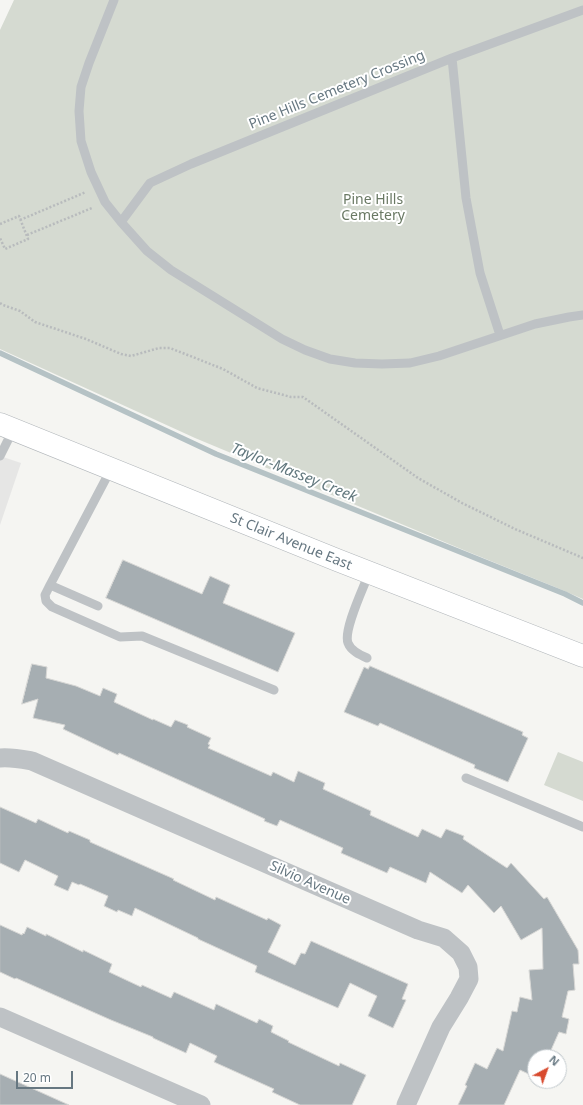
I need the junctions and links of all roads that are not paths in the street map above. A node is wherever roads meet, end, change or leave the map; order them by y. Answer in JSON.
{"nodes":[{"id":1,"x":114,"y":0,"type":"edge"},
{"id":2,"x":583,"y":10,"type":"edge"},
{"id":3,"x":452,"y":58,"type":"junction"},
{"id":4,"x":121,"y":222,"type":"junction"},
{"id":5,"x":583,"y":315,"type":"edge"},
{"id":6,"x":500,"y":335,"type":"junction"},
{"id":7,"x":7,"y":427,"type":"edge"},
{"id":8,"x":0,"y":456,"type":"edge"},
{"id":9,"x":111,"y":469,"type":"junction"},
{"id":10,"x":369,"y":573,"type":"junction"},
{"id":11,"x":50,"y":585,"type":"junction"},
{"id":12,"x":98,"y":606,"type":"dead end"},
{"id":13,"x":583,"y":656,"type":"edge"},
{"id":14,"x":367,"y":658,"type":"dead end"},
{"id":15,"x":274,"y":690,"type":"dead end"},
{"id":16,"x":0,"y":758,"type":"edge"},
{"id":17,"x":466,"y":778,"type":"dead end"},
{"id":18,"x":583,"y":827,"type":"edge"},
{"id":19,"x":0,"y":1017,"type":"edge"},
{"id":20,"x":201,"y":1105,"type":"edge"},
{"id":21,"x":406,"y":1105,"type":"edge"}],
"edges":[{"from":1,"to":4,"type":"lane"},
{"from":2,"to":3,"type":"lane","name":"Pine Hills Cemetery Crossing"},
{"from":3,"to":4,"type":"lane","name":"Pine Hills Cemetery Crossing"},
{"from":3,"to":6,"type":"lane"},
{"from":4,"to":6,"type":"lane"},
{"from":5,"to":6,"type":"lane"},
{"from":7,"to":8,"type":"lane"},
{"from":7,"to":9,"type":"main road","name":"St Clair Avenue East"},
{"from":9,"to":10,"type":"main road","name":"St Clair Avenue East"},
{"from":9,"to":11,"type":"lane"},
{"from":10,"to":13,"type":"main road","name":"St Clair Avenue East"},
{"from":10,"to":14,"type":"lane"},
{"from":11,"to":12,"type":"lane"},
{"from":11,"to":15,"type":"lane"},
{"from":16,"to":21,"type":"street","name":"Silvio Avenue"},
{"from":17,"to":18,"type":"lane"},
{"from":19,"to":20,"type":"street"}]}
